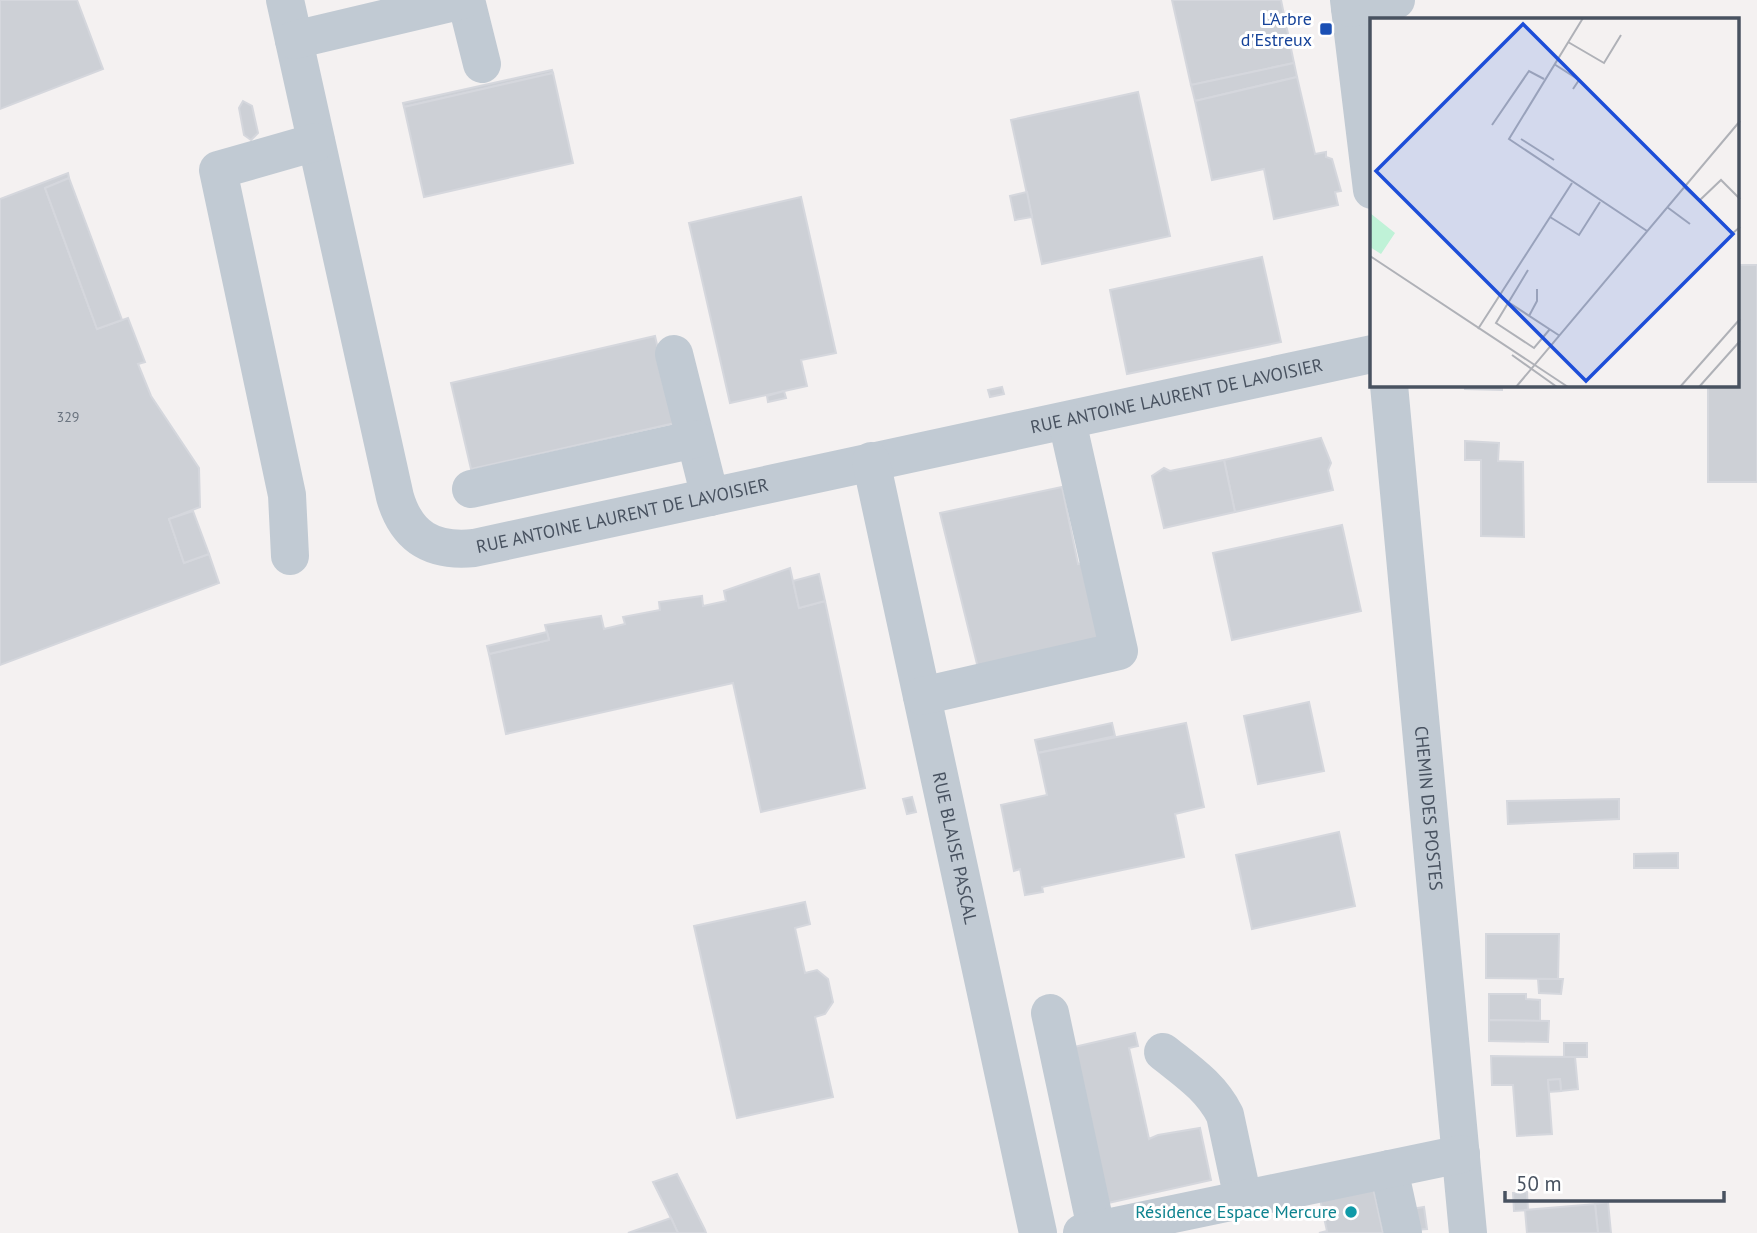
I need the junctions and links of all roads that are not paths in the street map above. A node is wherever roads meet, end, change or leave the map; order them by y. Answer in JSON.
{"nodes":[{"id":1,"x":285,"y":0,"type":"edge"},
{"id":2,"x":464,"y":0,"type":"edge"},
{"id":3,"x":1396,"y":0,"type":"edge"},
{"id":4,"x":1350,"y":4,"type":"edge"},
{"id":5,"x":294,"y":40,"type":"junction"},
{"id":6,"x":482,"y":64,"type":"dead end"},
{"id":7,"x":316,"y":142,"type":"junction"},
{"id":8,"x":1370,"y":165,"type":"edge"},
{"id":9,"x":674,"y":354,"type":"dead end"},
{"id":10,"x":1370,"y":354,"type":"edge"},
{"id":11,"x":1389,"y":387,"type":"edge"},
{"id":12,"x":1067,"y":421,"type":"junction"},
{"id":13,"x":695,"y":439,"type":"junction"},
{"id":14,"x":871,"y":461,"type":"junction"},
{"id":15,"x":471,"y":489,"type":"dead end"},
{"id":16,"x":710,"y":496,"type":"junction"},
{"id":17,"x":290,"y":556,"type":"dead end"},
{"id":18,"x":922,"y":696,"type":"junction"},
{"id":19,"x":1050,"y":1013,"type":"dead end"},
{"id":20,"x":1163,"y":1052,"type":"dead end"},
{"id":21,"x":1461,"y":1154,"type":"junction"},
{"id":22,"x":1389,"y":1169,"type":"junction"},
{"id":23,"x":1243,"y":1199,"type":"junction"},
{"id":24,"x":1092,"y":1232,"type":"edge"},
{"id":25,"x":1038,"y":1233,"type":"edge"},
{"id":26,"x":1402,"y":1233,"type":"edge"},
{"id":27,"x":1468,"y":1233,"type":"edge"}],
"edges":[{"from":1,"to":5,"type":"street","name":"RUE ANTOINE LAURENT DE LAVOISIER"},
{"from":2,"to":5,"type":"street"},
{"from":2,"to":6,"type":"street"},
{"from":3,"to":4,"type":"street"},
{"from":4,"to":8,"type":"street"},
{"from":5,"to":7,"type":"street","name":"RUE ANTOINE LAURENT DE LAVOISIER"},
{"from":7,"to":16,"type":"street","name":"RUE ANTOINE LAURENT DE LAVOISIER"},
{"from":7,"to":17,"type":"street"},
{"from":9,"to":13,"type":"street"},
{"from":10,"to":12,"type":"street","name":"RUE ANTOINE LAURENT DE LAVOISIER"},
{"from":11,"to":21,"type":"street","name":"CHEMIN DES POSTES"},
{"from":12,"to":14,"type":"street","name":"RUE ANTOINE LAURENT DE LAVOISIER"},
{"from":12,"to":18,"type":"street"},
{"from":13,"to":15,"type":"street"},
{"from":13,"to":16,"type":"street"},
{"from":14,"to":16,"type":"street","name":"RUE ANTOINE LAURENT DE LAVOISIER"},
{"from":14,"to":18,"type":"street","name":"RUE BLAISE PASCAL"},
{"from":18,"to":25,"type":"street","name":"RUE BLAISE PASCAL"},
{"from":19,"to":24,"type":"street"},
{"from":20,"to":23,"type":"street"},
{"from":21,"to":22,"type":"street"},
{"from":21,"to":27,"type":"street","name":"CHEMIN DES POSTES"},
{"from":22,"to":23,"type":"street"},
{"from":22,"to":26,"type":"street"},
{"from":23,"to":24,"type":"street"}]}
